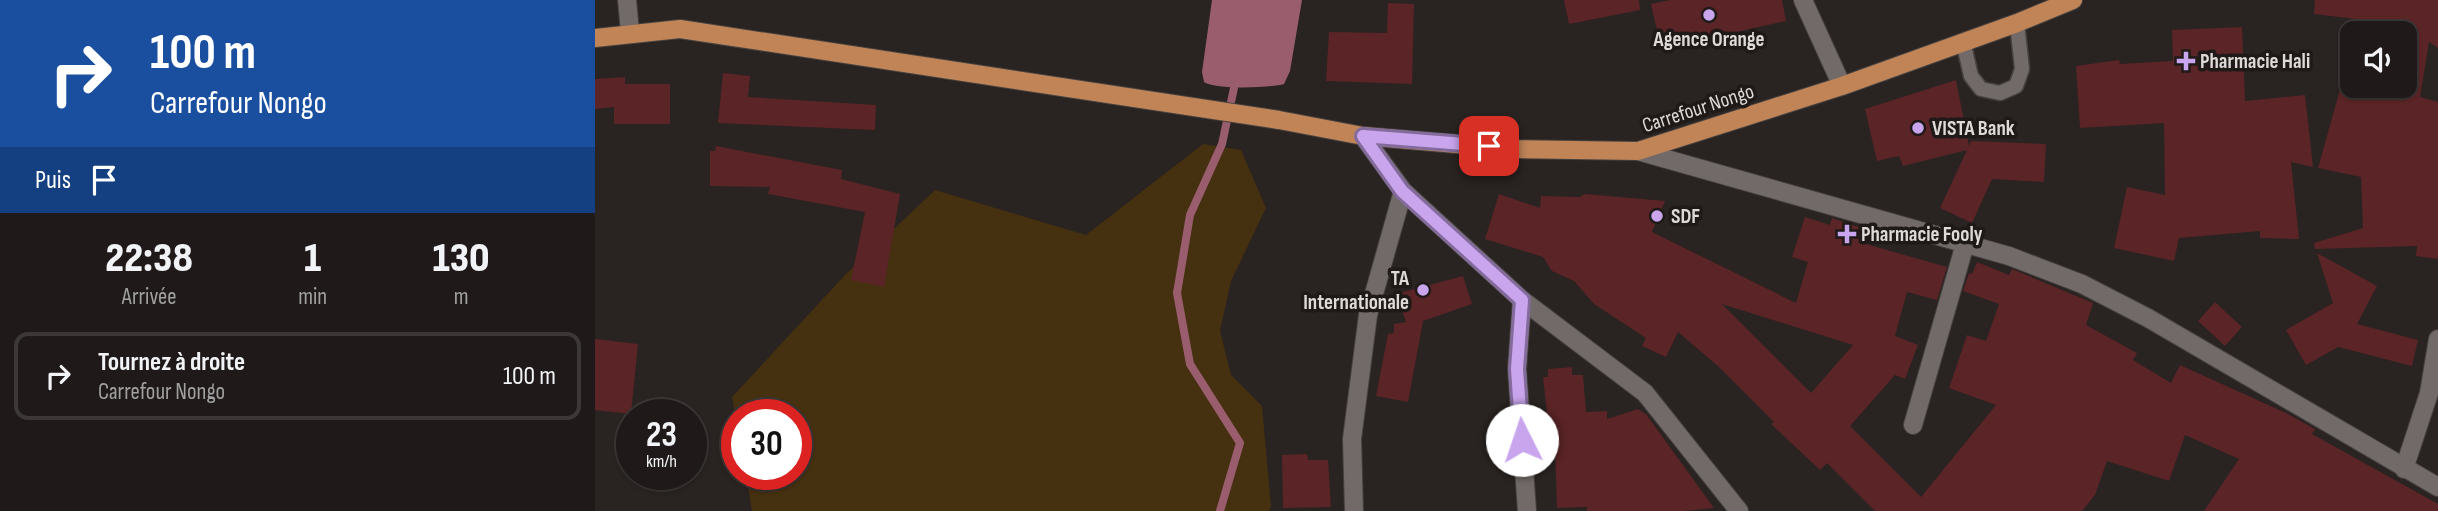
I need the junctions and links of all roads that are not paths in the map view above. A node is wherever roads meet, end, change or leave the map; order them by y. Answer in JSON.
{"nodes":[{"id":1,"x":627,"y":0,"type":"edge"},
{"id":2,"x":1803,"y":0,"type":"edge"},
{"id":3,"x":2073,"y":0,"type":"edge"},
{"id":4,"x":2017,"y":23,"type":"junction"},
{"id":5,"x":629,"y":32,"type":"junction"},
{"id":6,"x":595,"y":38,"type":"edge"},
{"id":7,"x":1963,"y":41,"type":"junction"},
{"id":8,"x":1842,"y":86,"type":"junction"},
{"id":9,"x":1363,"y":136,"type":"junction"},
{"id":10,"x":1638,"y":150,"type":"junction"},
{"id":11,"x":1402,"y":191,"type":"junction"},
{"id":12,"x":1965,"y":244,"type":"junction"},
{"id":13,"x":1522,"y":300,"type":"junction"},
{"id":14,"x":2438,"y":340,"type":"edge"},
{"id":15,"x":1913,"y":425,"type":"dead end"},
{"id":16,"x":2404,"y":469,"type":"junction"},
{"id":17,"x":2438,"y":487,"type":"edge"},
{"id":18,"x":1354,"y":511,"type":"edge"},
{"id":19,"x":1527,"y":511,"type":"edge"},
{"id":20,"x":1739,"y":511,"type":"edge"}],
"edges":[{"from":1,"to":5,"type":"street"},
{"from":2,"to":8,"type":"street"},
{"from":3,"to":4,"type":"main road","name":"Carrefour Nongo"},
{"from":4,"to":7,"type":"main road","name":"Carrefour Nongo"},
{"from":4,"to":7,"type":"lane"},
{"from":5,"to":6,"type":"main road","name":"Carrefour Nongo"},
{"from":5,"to":9,"type":"main road","name":"Carrefour Nongo"},
{"from":7,"to":8,"type":"main road","name":"Carrefour Nongo"},
{"from":8,"to":10,"type":"main road","name":"Carrefour Nongo"},
{"from":9,"to":10,"type":"main road","name":"Carrefour Nongo"},
{"from":9,"to":11,"type":"street"},
{"from":10,"to":12,"type":"street"},
{"from":11,"to":13,"type":"street"},
{"from":11,"to":18,"type":"street"},
{"from":12,"to":15,"type":"street"},
{"from":12,"to":16,"type":"street"},
{"from":13,"to":19,"type":"street"},
{"from":13,"to":20,"type":"street"},
{"from":14,"to":16,"type":"street"},
{"from":16,"to":17,"type":"street"}]}
